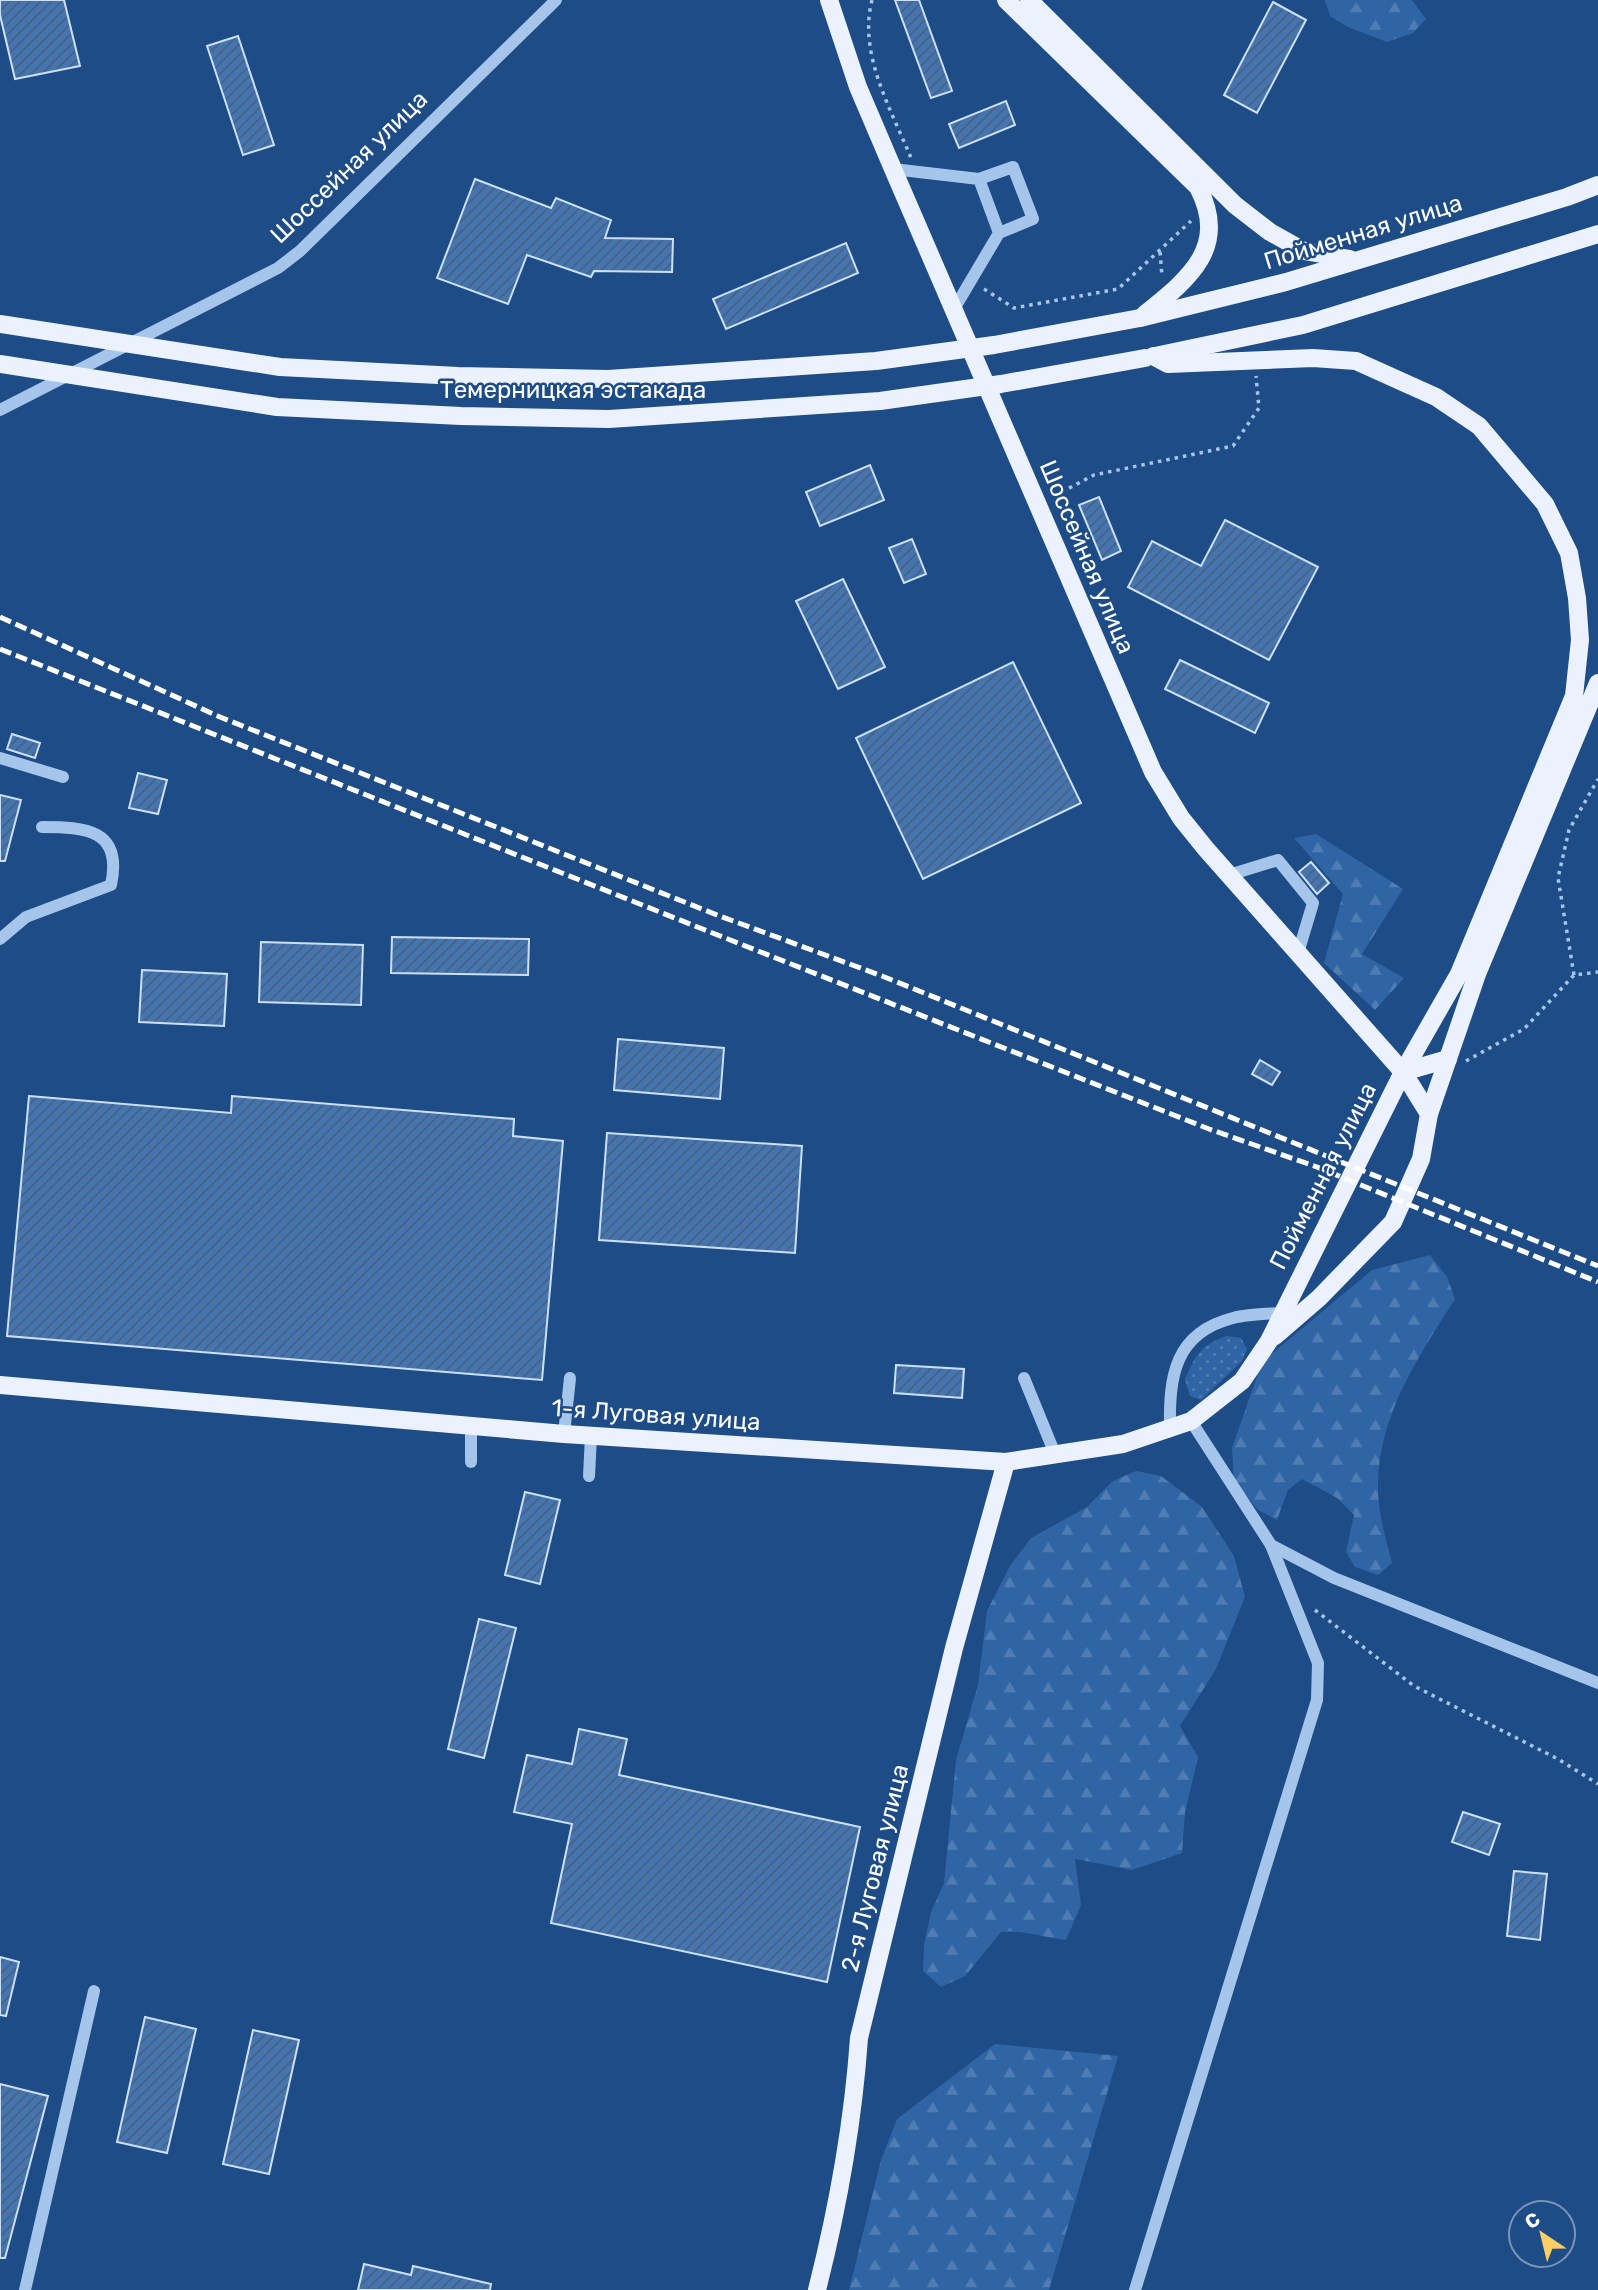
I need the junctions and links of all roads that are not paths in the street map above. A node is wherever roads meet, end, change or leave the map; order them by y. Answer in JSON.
{"nodes":[{"id":1,"x":556,"y":0,"type":"edge"},
{"id":2,"x":829,"y":0,"type":"edge"},
{"id":3,"x":1006,"y":0,"type":"edge"},
{"id":4,"x":1029,"y":0,"type":"edge"},
{"id":5,"x":893,"y":169,"type":"junction"},
{"id":6,"x":979,"y":179,"type":"junction"},
{"id":7,"x":1598,"y":184,"type":"edge"},
{"id":8,"x":999,"y":233,"type":"junction"},
{"id":9,"x":1598,"y":234,"type":"edge"},
{"id":10,"x":1353,"y":260,"type":"junction"},
{"id":11,"x":954,"y":309,"type":"junction"},
{"id":12,"x":1140,"y":318,"type":"junction"},
{"id":13,"x":0,"y":324,"type":"edge"},
{"id":14,"x":1149,"y":357,"type":"junction"},
{"id":15,"x":0,"y":364,"type":"edge"},
{"id":16,"x":0,"y":410,"type":"edge"},
{"id":17,"x":1598,"y":684,"type":"edge"},
{"id":18,"x":0,"y":758,"type":"edge"},
{"id":19,"x":63,"y":777,"type":"dead end"},
{"id":20,"x":42,"y":827,"type":"dead end"},
{"id":21,"x":1229,"y":875,"type":"junction"},
{"id":22,"x":0,"y":939,"type":"edge"},
{"id":23,"x":1298,"y":953,"type":"junction"},
{"id":24,"x":1446,"y":1066,"type":"junction"},
{"id":25,"x":1403,"y":1072,"type":"junction"},
{"id":26,"x":1429,"y":1114,"type":"junction"},
{"id":27,"x":1282,"y":1312,"type":"junction"},
{"id":28,"x":1269,"y":1341,"type":"junction"},
{"id":29,"x":570,"y":1378,"type":"dead end"},
{"id":30,"x":1024,"y":1378,"type":"dead end"},
{"id":31,"x":0,"y":1385,"type":"edge"},
{"id":32,"x":1191,"y":1421,"type":"junction"},
{"id":33,"x":471,"y":1427,"type":"junction"},
{"id":34,"x":1170,"y":1429,"type":"junction"},
{"id":35,"x":564,"y":1434,"type":"junction"},
{"id":36,"x":591,"y":1436,"type":"junction"},
{"id":37,"x":1055,"y":1454,"type":"junction"},
{"id":38,"x":471,"y":1462,"type":"dead end"},
{"id":39,"x":1006,"y":1462,"type":"junction"},
{"id":40,"x":590,"y":1476,"type":"dead end"},
{"id":41,"x":1271,"y":1545,"type":"junction"},
{"id":42,"x":1598,"y":1682,"type":"edge"},
{"id":43,"x":94,"y":1991,"type":"dead end"},
{"id":44,"x":25,"y":2290,"type":"edge"},
{"id":45,"x":817,"y":2290,"type":"edge"},
{"id":46,"x":1135,"y":2290,"type":"edge"}],
"edges":[{"from":1,"to":16,"type":"street","name":"Шоссейная улица"},
{"from":2,"to":5,"type":"main road","name":"Шоссейная улица"},
{"from":3,"to":12,"type":"main road"},
{"from":4,"to":10,"type":"main road"},
{"from":5,"to":6,"type":"street"},
{"from":5,"to":11,"type":"main road","name":"Шоссейная улица"},
{"from":6,"to":8,"type":"street"},
{"from":6,"to":8,"type":"street"},
{"from":7,"to":10,"type":"main road","name":"Пойменная улица"},
{"from":8,"to":11,"type":"street"},
{"from":9,"to":14,"type":"main road"},
{"from":10,"to":12,"type":"main road","name":"Пойменная улица"},
{"from":11,"to":21,"type":"main road","name":"Шоссейная улица"},
{"from":12,"to":13,"type":"main road","name":"Темерницкая эстакада","bridge":true},
{"from":14,"to":15,"type":"main road","name":"Темерницкая эстакада","bridge":true},
{"from":14,"to":25,"type":"main road"},
{"from":17,"to":24,"type":"main road"},
{"from":18,"to":19,"type":"street"},
{"from":20,"to":22,"type":"street"},
{"from":21,"to":23,"type":"main road","name":"Шоссейная улица"},
{"from":21,"to":23,"type":"street"},
{"from":23,"to":25,"type":"main road","name":"Шоссейная улица"},
{"from":24,"to":25,"type":"main road"},
{"from":24,"to":26,"type":"main road"},
{"from":25,"to":26,"type":"main road","name":"Пойменная улица"},
{"from":25,"to":27,"type":"main road","name":"Пойменная улица"},
{"from":26,"to":28,"type":"main road"},
{"from":27,"to":28,"type":"main road","name":"Пойменная улица"},
{"from":27,"to":34,"type":"street"},
{"from":28,"to":32,"type":"main road","name":"1-я Луговая улица"},
{"from":29,"to":35,"type":"street"},
{"from":30,"to":37,"type":"street"},
{"from":31,"to":33,"type":"main road","name":"1-я Луговая улица"},
{"from":32,"to":34,"type":"main road","name":"1-я Луговая улица"},
{"from":32,"to":41,"type":"street"},
{"from":33,"to":35,"type":"main road","name":"1-я Луговая улица"},
{"from":33,"to":38,"type":"street"},
{"from":34,"to":37,"type":"main road","name":"1-я Луговая улица"},
{"from":35,"to":36,"type":"main road","name":"1-я Луговая улица"},
{"from":36,"to":39,"type":"main road","name":"1-я Луговая улица"},
{"from":36,"to":40,"type":"street"},
{"from":37,"to":39,"type":"main road","name":"1-я Луговая улица"},
{"from":39,"to":45,"type":"main road","name":"2-я Луговая улица"},
{"from":41,"to":42,"type":"street"},
{"from":41,"to":46,"type":"street"},
{"from":43,"to":44,"type":"street"}]}
